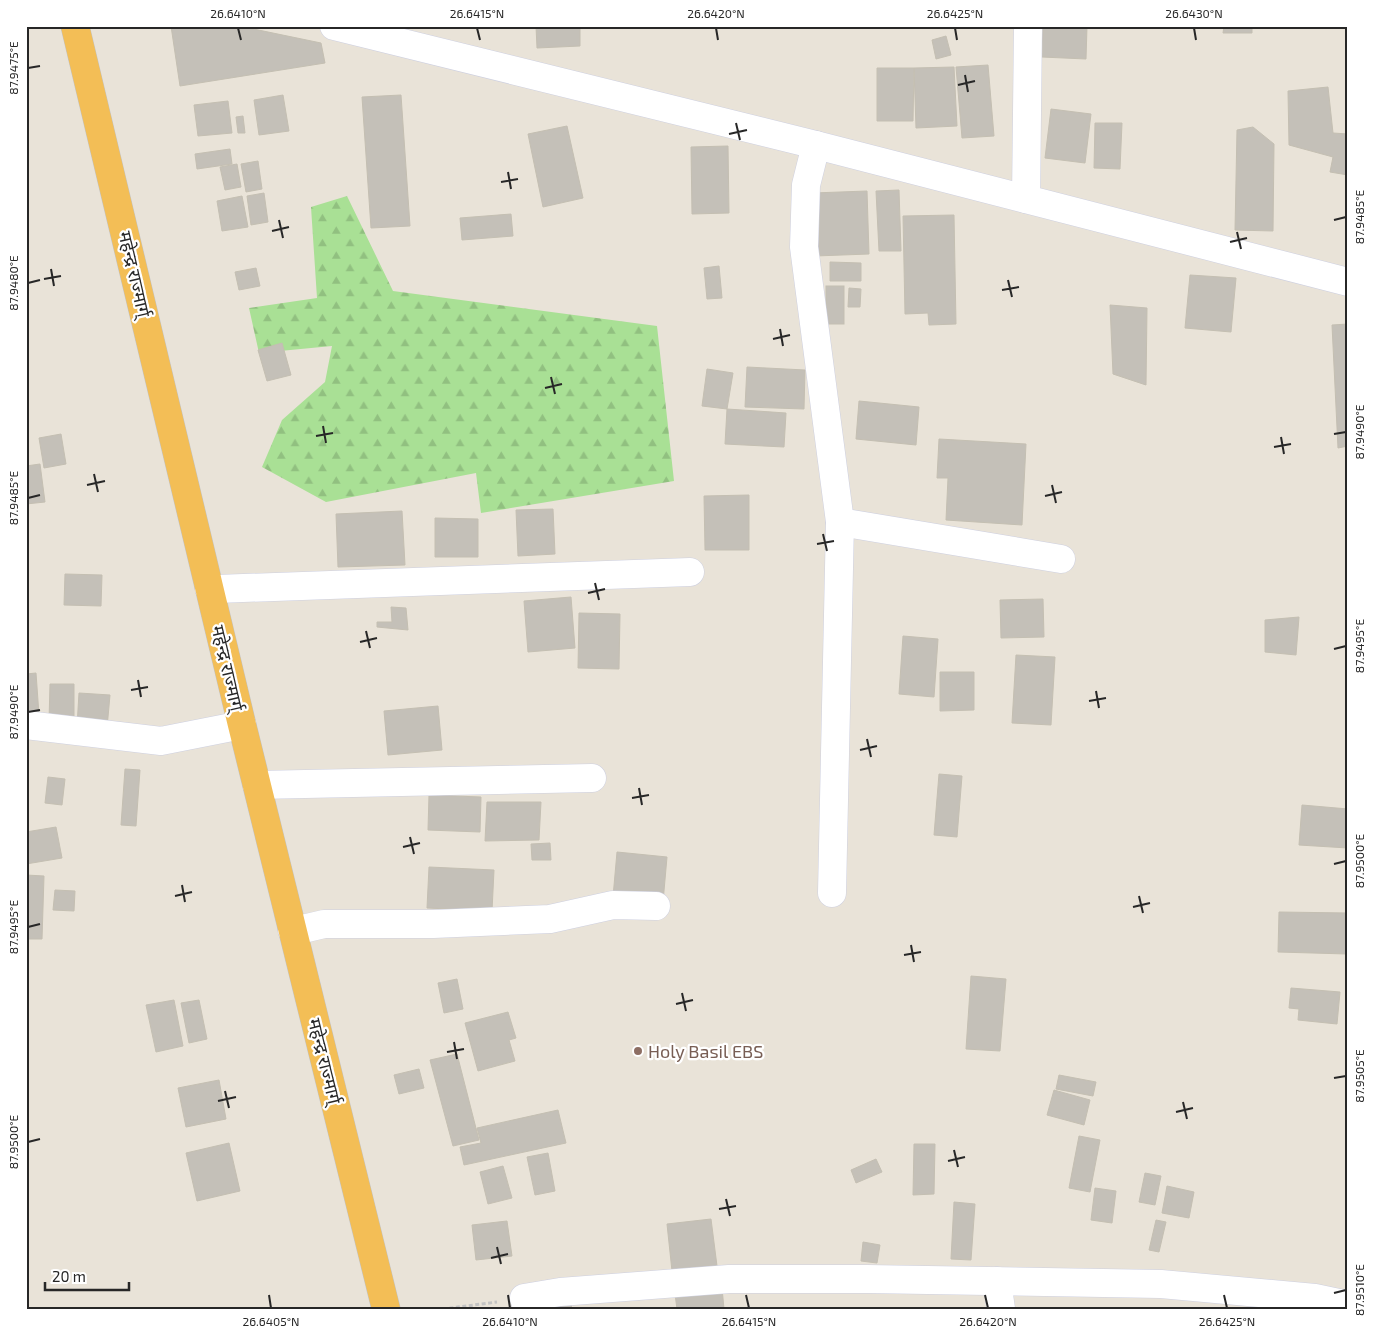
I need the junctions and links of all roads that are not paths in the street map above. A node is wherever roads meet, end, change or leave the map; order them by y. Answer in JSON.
{"nodes":[{"id":1,"x":75,"y":26,"type":"edge"},
{"id":2,"x":334,"y":26,"type":"edge"},
{"id":3,"x":1028,"y":26,"type":"edge"},
{"id":4,"x":816,"y":145,"type":"junction"},
{"id":5,"x":1026,"y":199,"type":"junction"},
{"id":6,"x":1348,"y":282,"type":"edge"},
{"id":7,"x":840,"y":522,"type":"junction"},
{"id":8,"x":1061,"y":559,"type":"dead end"},
{"id":9,"x":690,"y":572,"type":"dead end"},
{"id":10,"x":209,"y":588,"type":"junction"},
{"id":11,"x":242,"y":725,"type":"junction"},
{"id":12,"x":26,"y":726,"type":"edge"},
{"id":13,"x":592,"y":778,"type":"dead end"},
{"id":14,"x":257,"y":784,"type":"junction"},
{"id":15,"x":832,"y":893,"type":"dead end"},
{"id":16,"x":656,"y":906,"type":"dead end"},
{"id":17,"x":292,"y":930,"type":"junction"},
{"id":18,"x":997,"y":1281,"type":"junction"},
{"id":19,"x":525,"y":1301,"type":"road end"},
{"id":20,"x":1348,"y":1306,"type":"edge"},
{"id":21,"x":386,"y":1309,"type":"edge"},
{"id":22,"x":1001,"y":1309,"type":"edge"}],
"edges":[{"from":1,"to":10,"type":"highway","name":"महेन्द्र राज्मार्ग्"},
{"from":2,"to":4,"type":"street"},
{"from":3,"to":5,"type":"street"},
{"from":4,"to":5,"type":"street"},
{"from":4,"to":7,"type":"street"},
{"from":5,"to":6,"type":"street"},
{"from":7,"to":8,"type":"street"},
{"from":7,"to":15,"type":"street"},
{"from":9,"to":10,"type":"street"},
{"from":10,"to":11,"type":"highway","name":"महेन्द्र राज्मार्ग्"},
{"from":11,"to":12,"type":"street"},
{"from":11,"to":14,"type":"highway","name":"महेन्द्र राज्मार्ग्"},
{"from":13,"to":14,"type":"street"},
{"from":14,"to":17,"type":"highway","name":"महेन्द्र राज्मार्ग्"},
{"from":16,"to":17,"type":"street"},
{"from":17,"to":21,"type":"highway","name":"महेन्द्र राज्मार्ग्"},
{"from":18,"to":19,"type":"street"},
{"from":18,"to":20,"type":"street"},
{"from":18,"to":22,"type":"street"}]}
